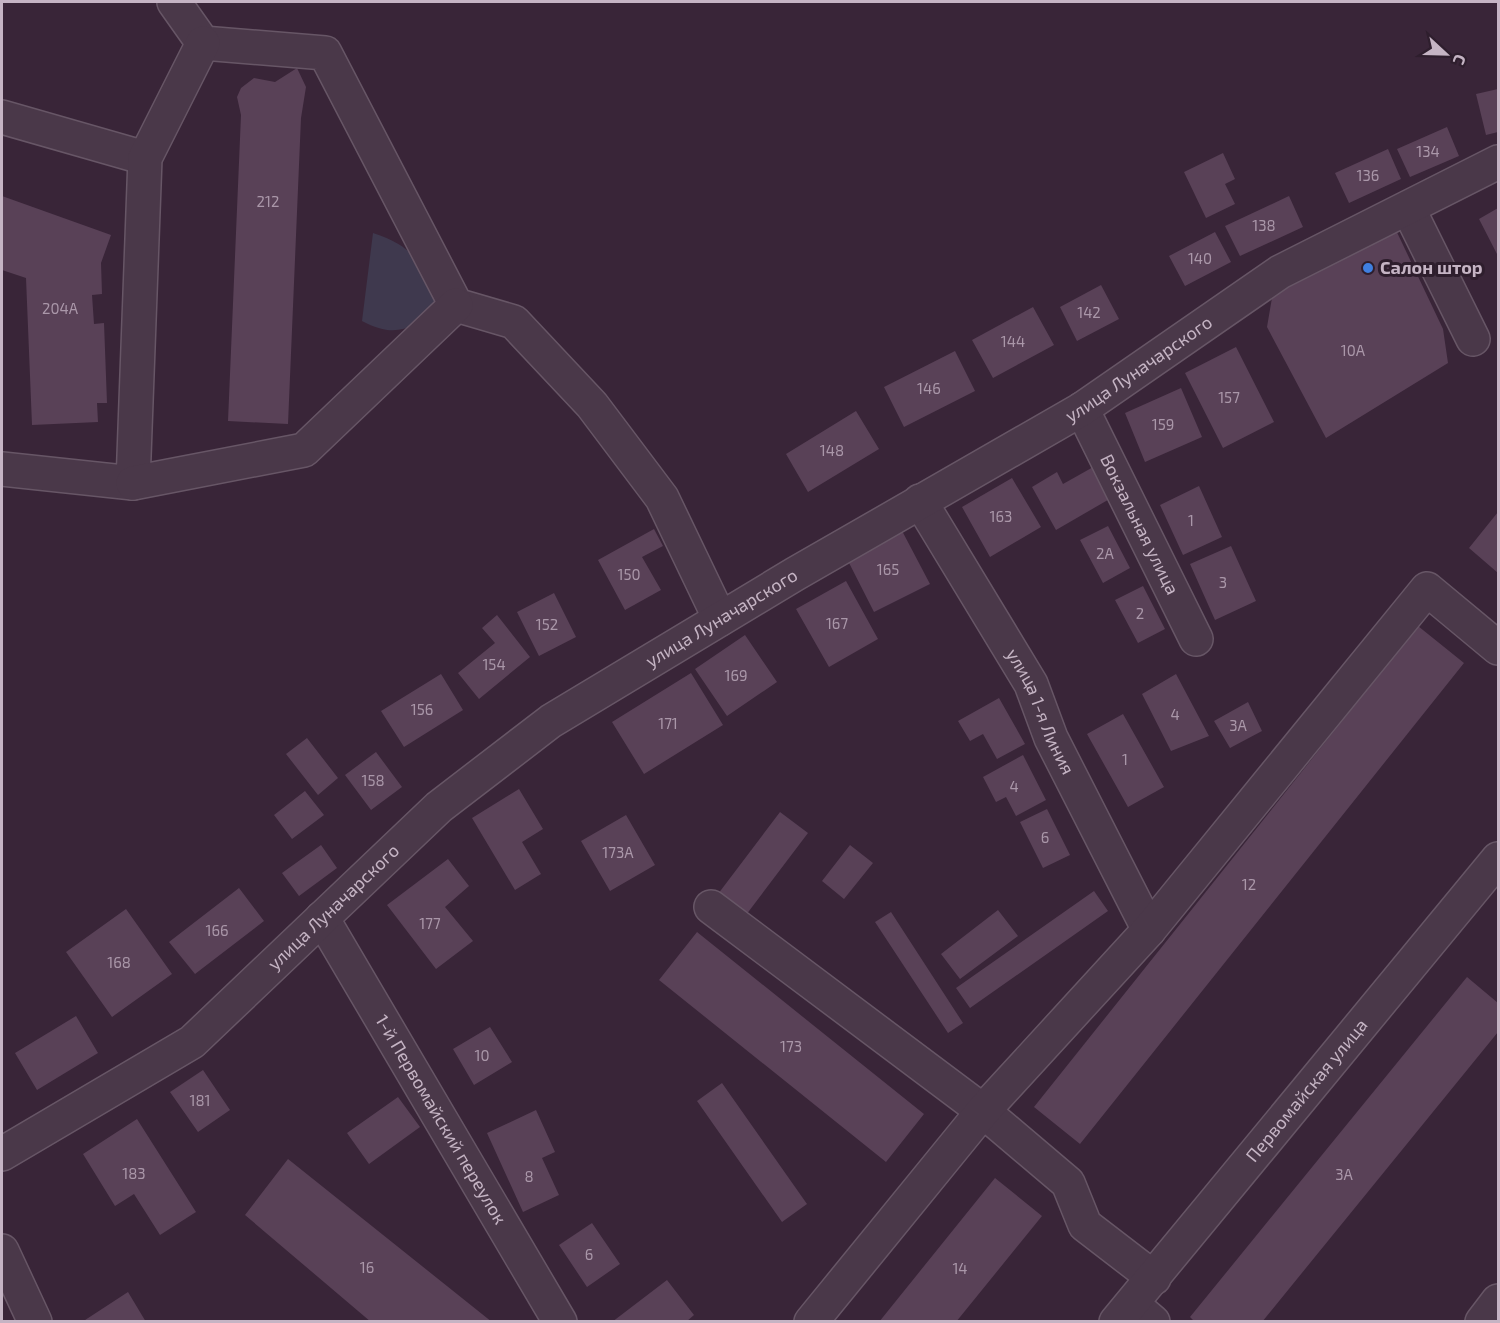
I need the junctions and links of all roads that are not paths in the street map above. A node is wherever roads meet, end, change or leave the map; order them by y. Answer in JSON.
{"nodes":[{"id":1,"x":174,"y":2,"type":"edge"},
{"id":2,"x":202,"y":43,"type":"junction"},
{"id":3,"x":2,"y":117,"type":"edge"},
{"id":4,"x":145,"y":158,"type":"junction"},
{"id":5,"x":1498,"y":162,"type":"edge"},
{"id":6,"x":1408,"y":208,"type":"junction"},
{"id":7,"x":456,"y":305,"type":"junction"},
{"id":8,"x":1473,"y":339,"type":"dead end"},
{"id":9,"x":1082,"y":409,"type":"junction"},
{"id":10,"x":2,"y":470,"type":"edge"},
{"id":11,"x":133,"y":483,"type":"junction"},
{"id":12,"x":920,"y":501,"type":"junction"},
{"id":13,"x":720,"y":619,"type":"junction"},
{"id":14,"x":1196,"y":639,"type":"dead end"},
{"id":15,"x":1498,"y":648,"type":"edge"},
{"id":16,"x":1498,"y":859,"type":"edge"},
{"id":17,"x":711,"y":907,"type":"dead end"},
{"id":18,"x":322,"y":918,"type":"junction"},
{"id":19,"x":1149,"y":930,"type":"junction"},
{"id":20,"x":983,"y":1111,"type":"junction"},
{"id":21,"x":2,"y":1154,"type":"edge"},
{"id":22,"x":2,"y":1251,"type":"edge"},
{"id":23,"x":1154,"y":1278,"type":"junction"},
{"id":24,"x":1498,"y":1301,"type":"edge"},
{"id":25,"x":1134,"y":1316,"type":"edge"},
{"id":26,"x":33,"y":1321,"type":"edge"},
{"id":27,"x":560,"y":1322,"type":"edge"},
{"id":28,"x":812,"y":1322,"type":"edge"},
{"id":29,"x":1482,"y":1322,"type":"edge"}],
"edges":[{"from":1,"to":2,"type":"street"},
{"from":2,"to":4,"type":"street"},
{"from":2,"to":7,"type":"street"},
{"from":3,"to":4,"type":"street"},
{"from":4,"to":11,"type":"street"},
{"from":5,"to":6,"type":"street","name":"улица Луначарского"},
{"from":6,"to":8,"type":"street"},
{"from":6,"to":9,"type":"street","name":"улица Луначарского"},
{"from":7,"to":11,"type":"street"},
{"from":7,"to":13,"type":"street"},
{"from":9,"to":12,"type":"street","name":"улица Луначарского"},
{"from":9,"to":14,"type":"street","name":"Вокзальная улица"},
{"from":10,"to":11,"type":"street"},
{"from":12,"to":13,"type":"street","name":"улица Луначарского"},
{"from":12,"to":19,"type":"street","name":"улица 1-я Линия"},
{"from":13,"to":18,"type":"street","name":"улица Луначарского"},
{"from":15,"to":19,"type":"street"},
{"from":16,"to":23,"type":"street","name":"Первомайская улица"},
{"from":17,"to":20,"type":"street"},
{"from":18,"to":21,"type":"street","name":"улица Луначарского"},
{"from":18,"to":27,"type":"street","name":"1-й Первомайский переулок"},
{"from":19,"to":20,"type":"street"},
{"from":20,"to":23,"type":"street"},
{"from":20,"to":28,"type":"street"},
{"from":22,"to":26,"type":"street"},
{"from":23,"to":25,"type":"street","name":"Первомайская улица"},
{"from":24,"to":29,"type":"street"}]}
